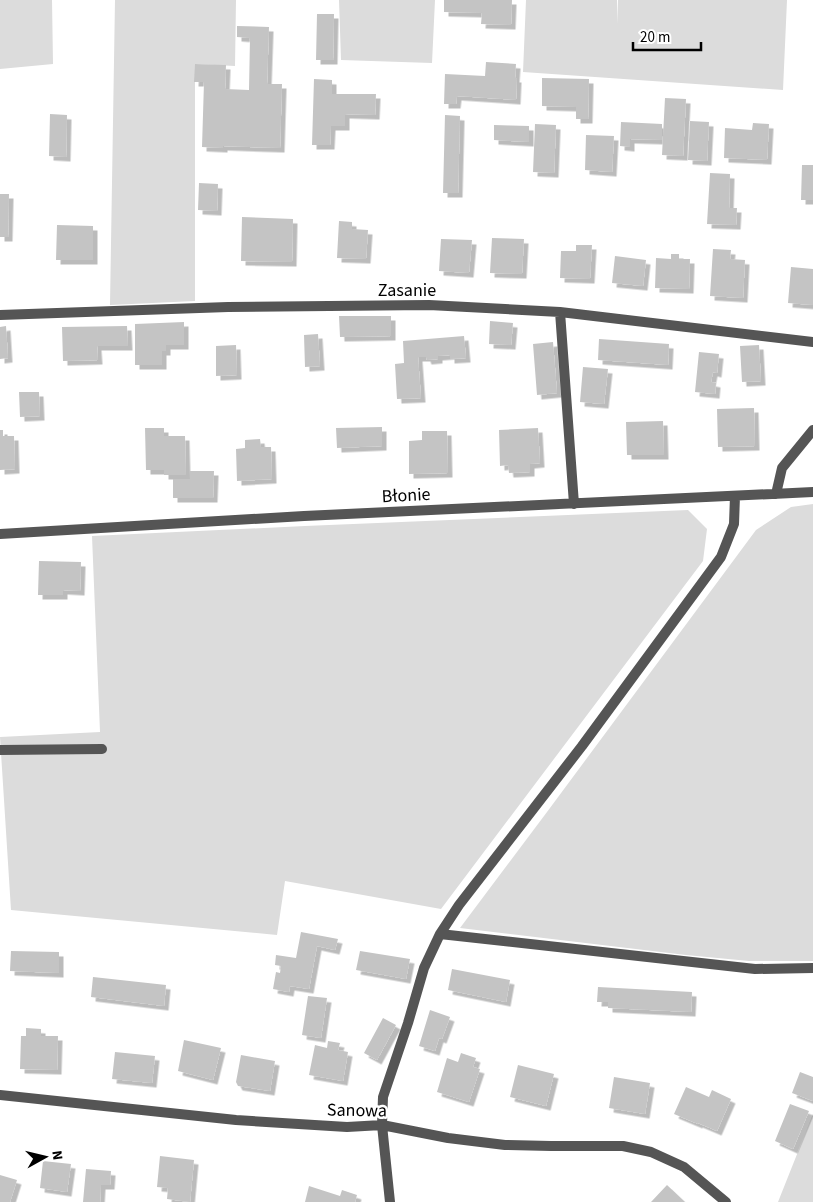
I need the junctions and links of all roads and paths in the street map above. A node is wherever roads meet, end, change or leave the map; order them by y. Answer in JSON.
{"nodes":[{"id":1,"x":560,"y":312,"type":"junction"},
{"id":2,"x":0,"y":315,"type":"edge"},
{"id":3,"x":813,"y":342,"type":"edge"},
{"id":4,"x":813,"y":430,"type":"edge"},
{"id":5,"x":813,"y":492,"type":"edge"},
{"id":6,"x":776,"y":494,"type":"junction"},
{"id":7,"x":735,"y":496,"type":"junction"},
{"id":8,"x":574,"y":504,"type":"junction"},
{"id":9,"x":0,"y":534,"type":"edge"},
{"id":10,"x":102,"y":749,"type":"dead end"},
{"id":11,"x":0,"y":750,"type":"edge"},
{"id":12,"x":440,"y":934,"type":"junction"},
{"id":13,"x":813,"y":968,"type":"edge"},
{"id":14,"x":0,"y":1095,"type":"edge"},
{"id":15,"x":382,"y":1124,"type":"junction"},
{"id":16,"x":390,"y":1202,"type":"edge"},
{"id":17,"x":726,"y":1202,"type":"edge"}],
"edges":[{"from":1,"to":2,"type":"street","name":"Zasanie"},
{"from":1,"to":3,"type":"street","name":"Zasanie"},
{"from":1,"to":8,"type":"street"},
{"from":4,"to":6,"type":"street"},
{"from":5,"to":6,"type":"street","name":"Błonie"},
{"from":6,"to":7,"type":"street","name":"Błonie"},
{"from":7,"to":8,"type":"street","name":"Błonie"},
{"from":7,"to":12,"type":"street"},
{"from":8,"to":9,"type":"street","name":"Błonie"},
{"from":10,"to":11,"type":"street"},
{"from":12,"to":13,"type":"street"},
{"from":12,"to":15,"type":"street"},
{"from":14,"to":15,"type":"street","name":"Sanowa"},
{"from":15,"to":16,"type":"street"},
{"from":15,"to":17,"type":"street","name":"Sanowa"}]}
